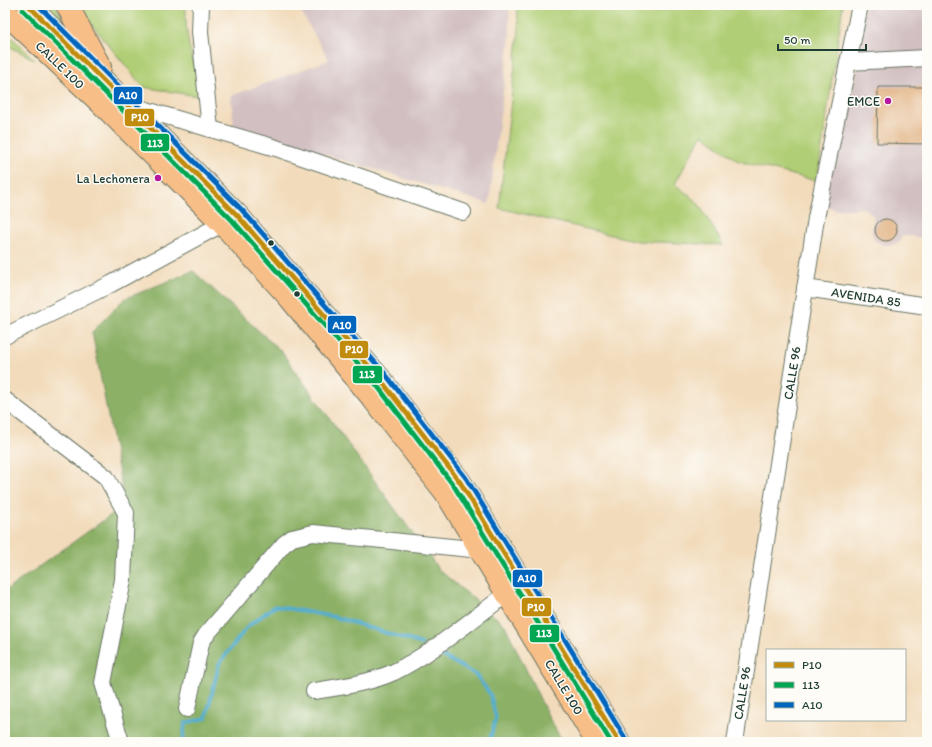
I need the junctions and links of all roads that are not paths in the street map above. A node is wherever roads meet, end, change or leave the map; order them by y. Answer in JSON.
{"nodes":[{"id":1,"x":28,"y":5,"type":"edge"},
{"id":2,"x":67,"y":5,"type":"edge"},
{"id":3,"x":201,"y":5,"type":"edge"},
{"id":4,"x":860,"y":5,"type":"edge"},
{"id":5,"x":5,"y":12,"type":"edge"},
{"id":6,"x":927,"y":58,"type":"edge"},
{"id":7,"x":848,"y":62,"type":"junction"},
{"id":8,"x":112,"y":89,"type":"junction"},
{"id":9,"x":129,"y":105,"type":"junction"},
{"id":10,"x":210,"y":129,"type":"junction"},
{"id":11,"x":463,"y":212,"type":"dead end"},
{"id":12,"x":230,"y":220,"type":"junction"},
{"id":13,"x":805,"y":288,"type":"junction"},
{"id":14,"x":927,"y":306,"type":"edge"},
{"id":15,"x":5,"y":336,"type":"edge"},
{"id":16,"x":5,"y":400,"type":"edge"},
{"id":17,"x":481,"y":550,"type":"junction"},
{"id":18,"x":507,"y":594,"type":"junction"},
{"id":19,"x":314,"y":691,"type":"dead end"},
{"id":20,"x":187,"y":709,"type":"dead end"},
{"id":21,"x":121,"y":742,"type":"edge"},
{"id":22,"x":597,"y":742,"type":"edge"},
{"id":23,"x":619,"y":742,"type":"edge"},
{"id":24,"x":735,"y":742,"type":"edge"}],
"edges":[{"from":1,"to":8,"type":"highway","name":"CALLE 100"},
{"from":2,"to":8,"type":"highway"},
{"from":3,"to":10,"type":"street"},
{"from":4,"to":7,"type":"street","name":"CALLE 96"},
{"from":5,"to":12,"type":"highway","name":"CALLE 100"},
{"from":6,"to":7,"type":"street"},
{"from":7,"to":13,"type":"street","name":"CALLE 96"},
{"from":8,"to":9,"type":"highway","name":"CALLE 100"},
{"from":9,"to":10,"type":"street"},
{"from":9,"to":12,"type":"highway","name":"CALLE 100"},
{"from":10,"to":11,"type":"street"},
{"from":12,"to":15,"type":"street"},
{"from":12,"to":17,"type":"highway","name":"CALLE 100"},
{"from":12,"to":23,"type":"highway","name":"CALLE 100"},
{"from":13,"to":14,"type":"street","name":"AVENIDA 85"},
{"from":13,"to":24,"type":"street","name":"CALLE 96"},
{"from":16,"to":21,"type":"street"},
{"from":17,"to":18,"type":"highway","name":"CALLE 100"},
{"from":17,"to":20,"type":"street"},
{"from":18,"to":19,"type":"street"},
{"from":18,"to":22,"type":"highway","name":"CALLE 100"}]}
